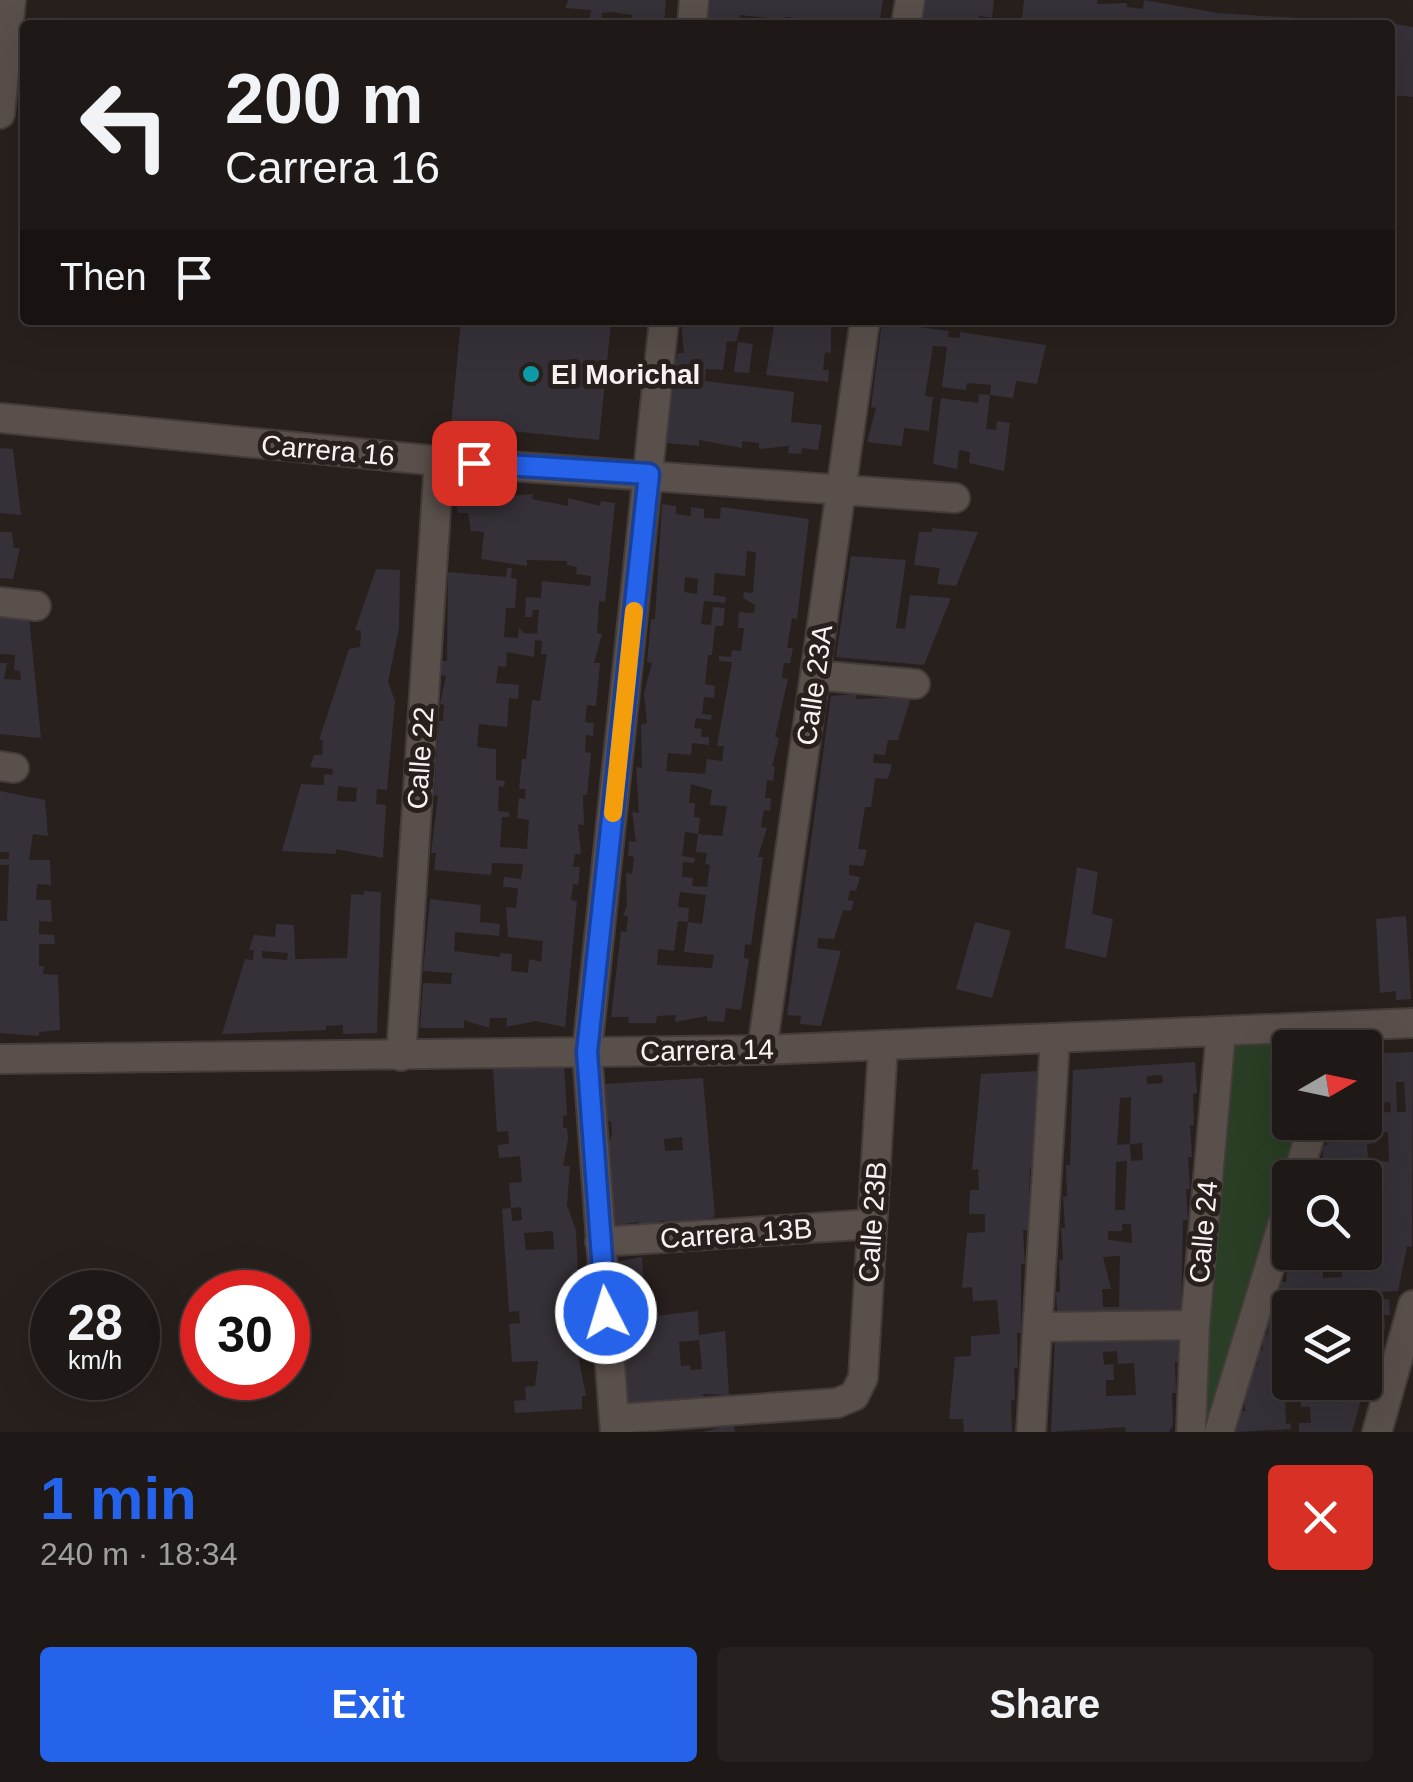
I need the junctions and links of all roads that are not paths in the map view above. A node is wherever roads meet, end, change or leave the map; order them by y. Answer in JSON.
{"nodes":[{"id":1,"x":11,"y":0,"type":"edge"},
{"id":2,"x":0,"y":114,"type":"edge"},
{"id":3,"x":664,"y":325,"type":"edge"},
{"id":4,"x":864,"y":325,"type":"edge"},
{"id":5,"x":0,"y":418,"type":"edge"},
{"id":6,"x":439,"y":460,"type":"junction"},
{"id":7,"x":649,"y":474,"type":"junction"},
{"id":8,"x":842,"y":490,"type":"junction"},
{"id":9,"x":955,"y":498,"type":"dead end"},
{"id":10,"x":0,"y":602,"type":"edge"},
{"id":11,"x":36,"y":606,"type":"dead end"},
{"id":12,"x":815,"y":675,"type":"junction"},
{"id":13,"x":915,"y":684,"type":"dead end"},
{"id":14,"x":1413,"y":1023,"type":"edge"},
{"id":15,"x":1376,"y":1030,"type":"edge"},
{"id":16,"x":1221,"y":1032,"type":"junction"},
{"id":17,"x":1272,"y":1034,"type":"edge"},
{"id":18,"x":1055,"y":1040,"type":"junction"},
{"id":19,"x":883,"y":1046,"type":"junction"},
{"id":20,"x":762,"y":1050,"type":"junction"},
{"id":21,"x":587,"y":1052,"type":"junction"},
{"id":22,"x":400,"y":1056,"type":"junction"},
{"id":23,"x":0,"y":1059,"type":"edge"},
{"id":24,"x":872,"y":1224,"type":"junction"},
{"id":25,"x":600,"y":1242,"type":"junction"},
{"id":26,"x":1272,"y":1259,"type":"edge"},
{"id":27,"x":1413,"y":1305,"type":"edge"},
{"id":28,"x":1194,"y":1324,"type":"junction"},
{"id":29,"x":1038,"y":1328,"type":"junction"},
{"id":30,"x":615,"y":1426,"type":"edge"},
{"id":31,"x":1031,"y":1432,"type":"edge"},
{"id":32,"x":1190,"y":1432,"type":"edge"},
{"id":33,"x":1219,"y":1432,"type":"edge"},
{"id":34,"x":1377,"y":1432,"type":"edge"}],
"edges":[{"from":1,"to":2,"type":"street"},
{"from":3,"to":7,"type":"street"},
{"from":4,"to":8,"type":"street","name":"Calle 23A"},
{"from":5,"to":6,"type":"street","name":"Carrera 16"},
{"from":6,"to":7,"type":"street","name":"Carrera 16"},
{"from":6,"to":22,"type":"street","name":"Calle 22"},
{"from":7,"to":8,"type":"street","name":"Carrera 16"},
{"from":7,"to":21,"type":"street"},
{"from":8,"to":9,"type":"street","name":"Carrera 16"},
{"from":8,"to":12,"type":"street","name":"Calle 23A"},
{"from":10,"to":11,"type":"street"},
{"from":12,"to":13,"type":"street"},
{"from":12,"to":20,"type":"street","name":"Calle 23A"},
{"from":14,"to":15,"type":"street","name":"Carrera 14"},
{"from":16,"to":17,"type":"street","name":"Carrera 14"},
{"from":16,"to":18,"type":"street","name":"Carrera 14"},
{"from":16,"to":28,"type":"street","name":"Calle 24"},
{"from":18,"to":19,"type":"street","name":"Carrera 14"},
{"from":18,"to":29,"type":"street"},
{"from":19,"to":20,"type":"street","name":"Carrera 14"},
{"from":19,"to":24,"type":"street","name":"Calle 23B"},
{"from":20,"to":21,"type":"street","name":"Carrera 14"},
{"from":21,"to":22,"type":"street","name":"Carrera 14"},
{"from":21,"to":25,"type":"street"},
{"from":22,"to":23,"type":"street","name":"Carrera 14"},
{"from":24,"to":25,"type":"street","name":"Carrera 13B"},
{"from":24,"to":30,"type":"street","name":"Calle 23B"},
{"from":25,"to":30,"type":"street"},
{"from":26,"to":33,"type":"street"},
{"from":27,"to":34,"type":"street"},
{"from":28,"to":29,"type":"street"},
{"from":28,"to":32,"type":"street","name":"Calle 24"},
{"from":29,"to":31,"type":"street"}]}
